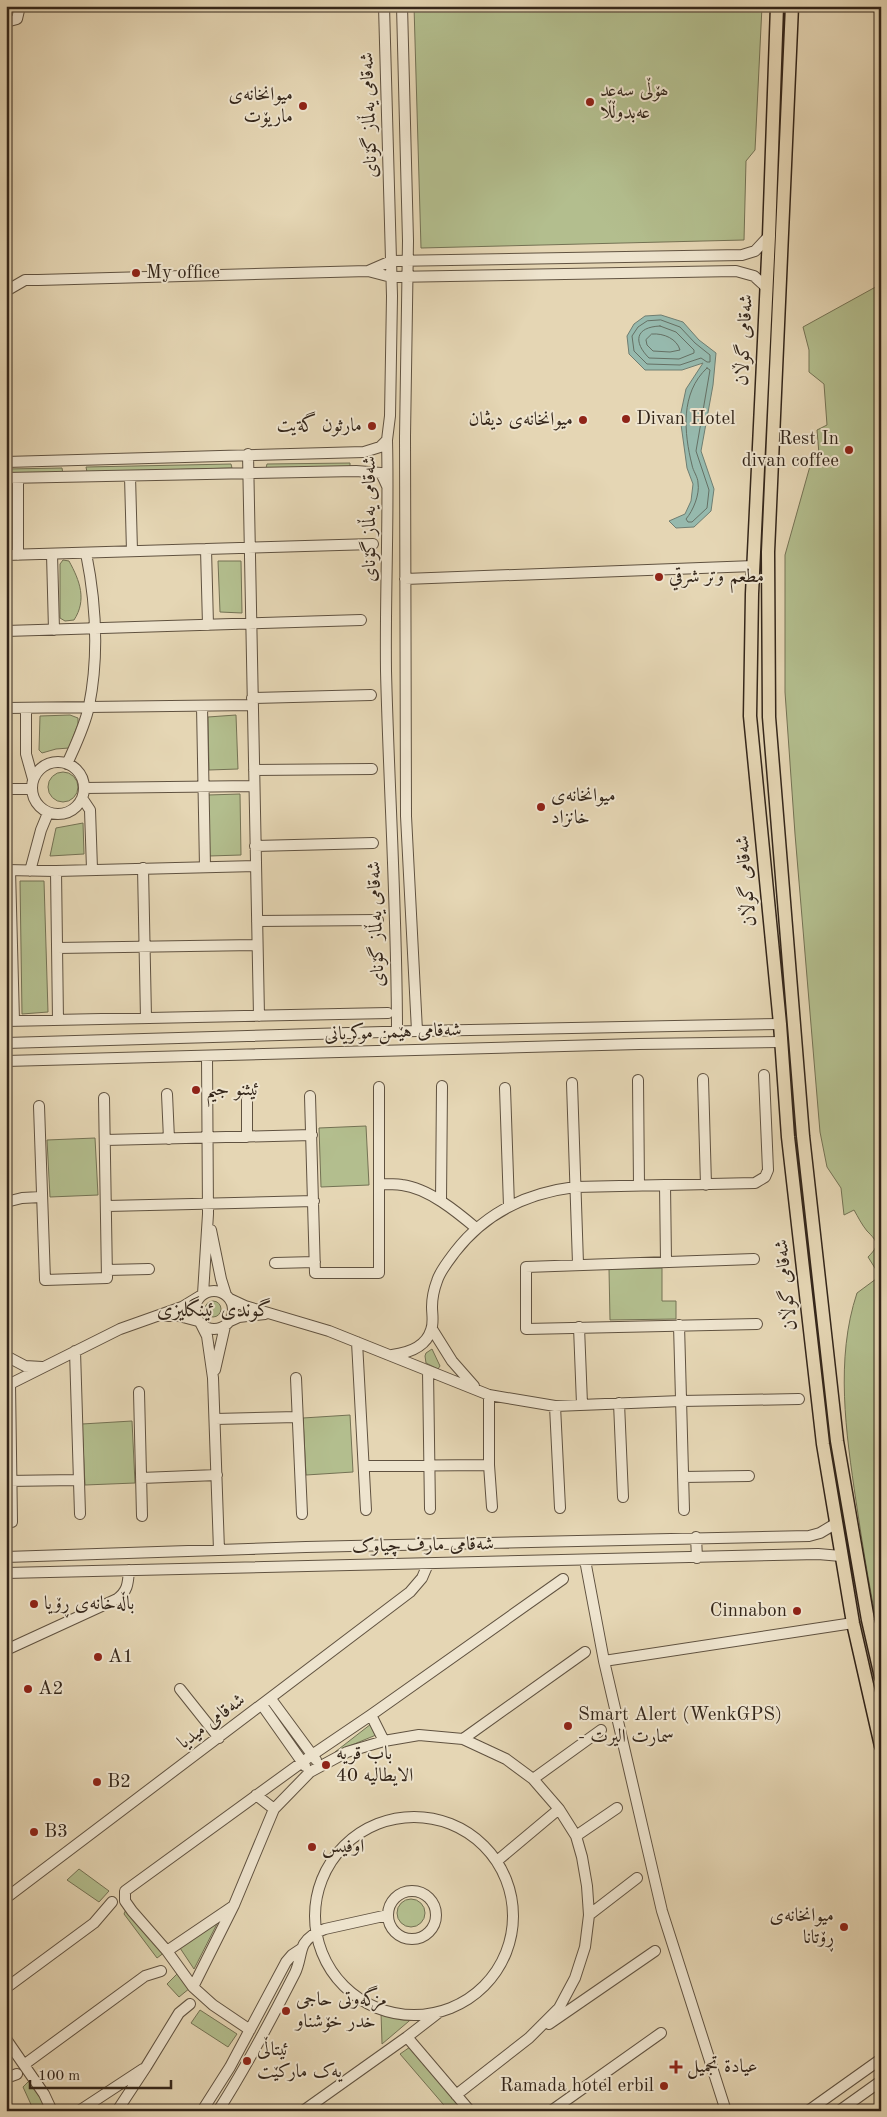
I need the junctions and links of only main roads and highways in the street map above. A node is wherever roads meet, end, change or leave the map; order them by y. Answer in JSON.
{"nodes":[{"id":1,"x":776,"y":6,"type":"edge"},
{"id":2,"x":792,"y":6,"type":"edge"},
{"id":3,"x":760,"y":433,"type":"junction"},
{"id":4,"x":773,"y":434,"type":"junction"},
{"id":5,"x":881,"y":1677,"type":"edge"},
{"id":6,"x":881,"y":1746,"type":"edge"}],
"edges":[{"from":1,"to":3,"type":"main road","name":"شەقامی گوڵان"},
{"from":2,"to":4,"type":"main road","name":"شەقامی گوڵان"},
{"from":3,"to":4,"type":"main road"},
{"from":3,"to":6,"type":"main road","name":"شەقامی گوڵان"},
{"from":4,"to":5,"type":"main road","name":"شەقامی گوڵان"}]}
